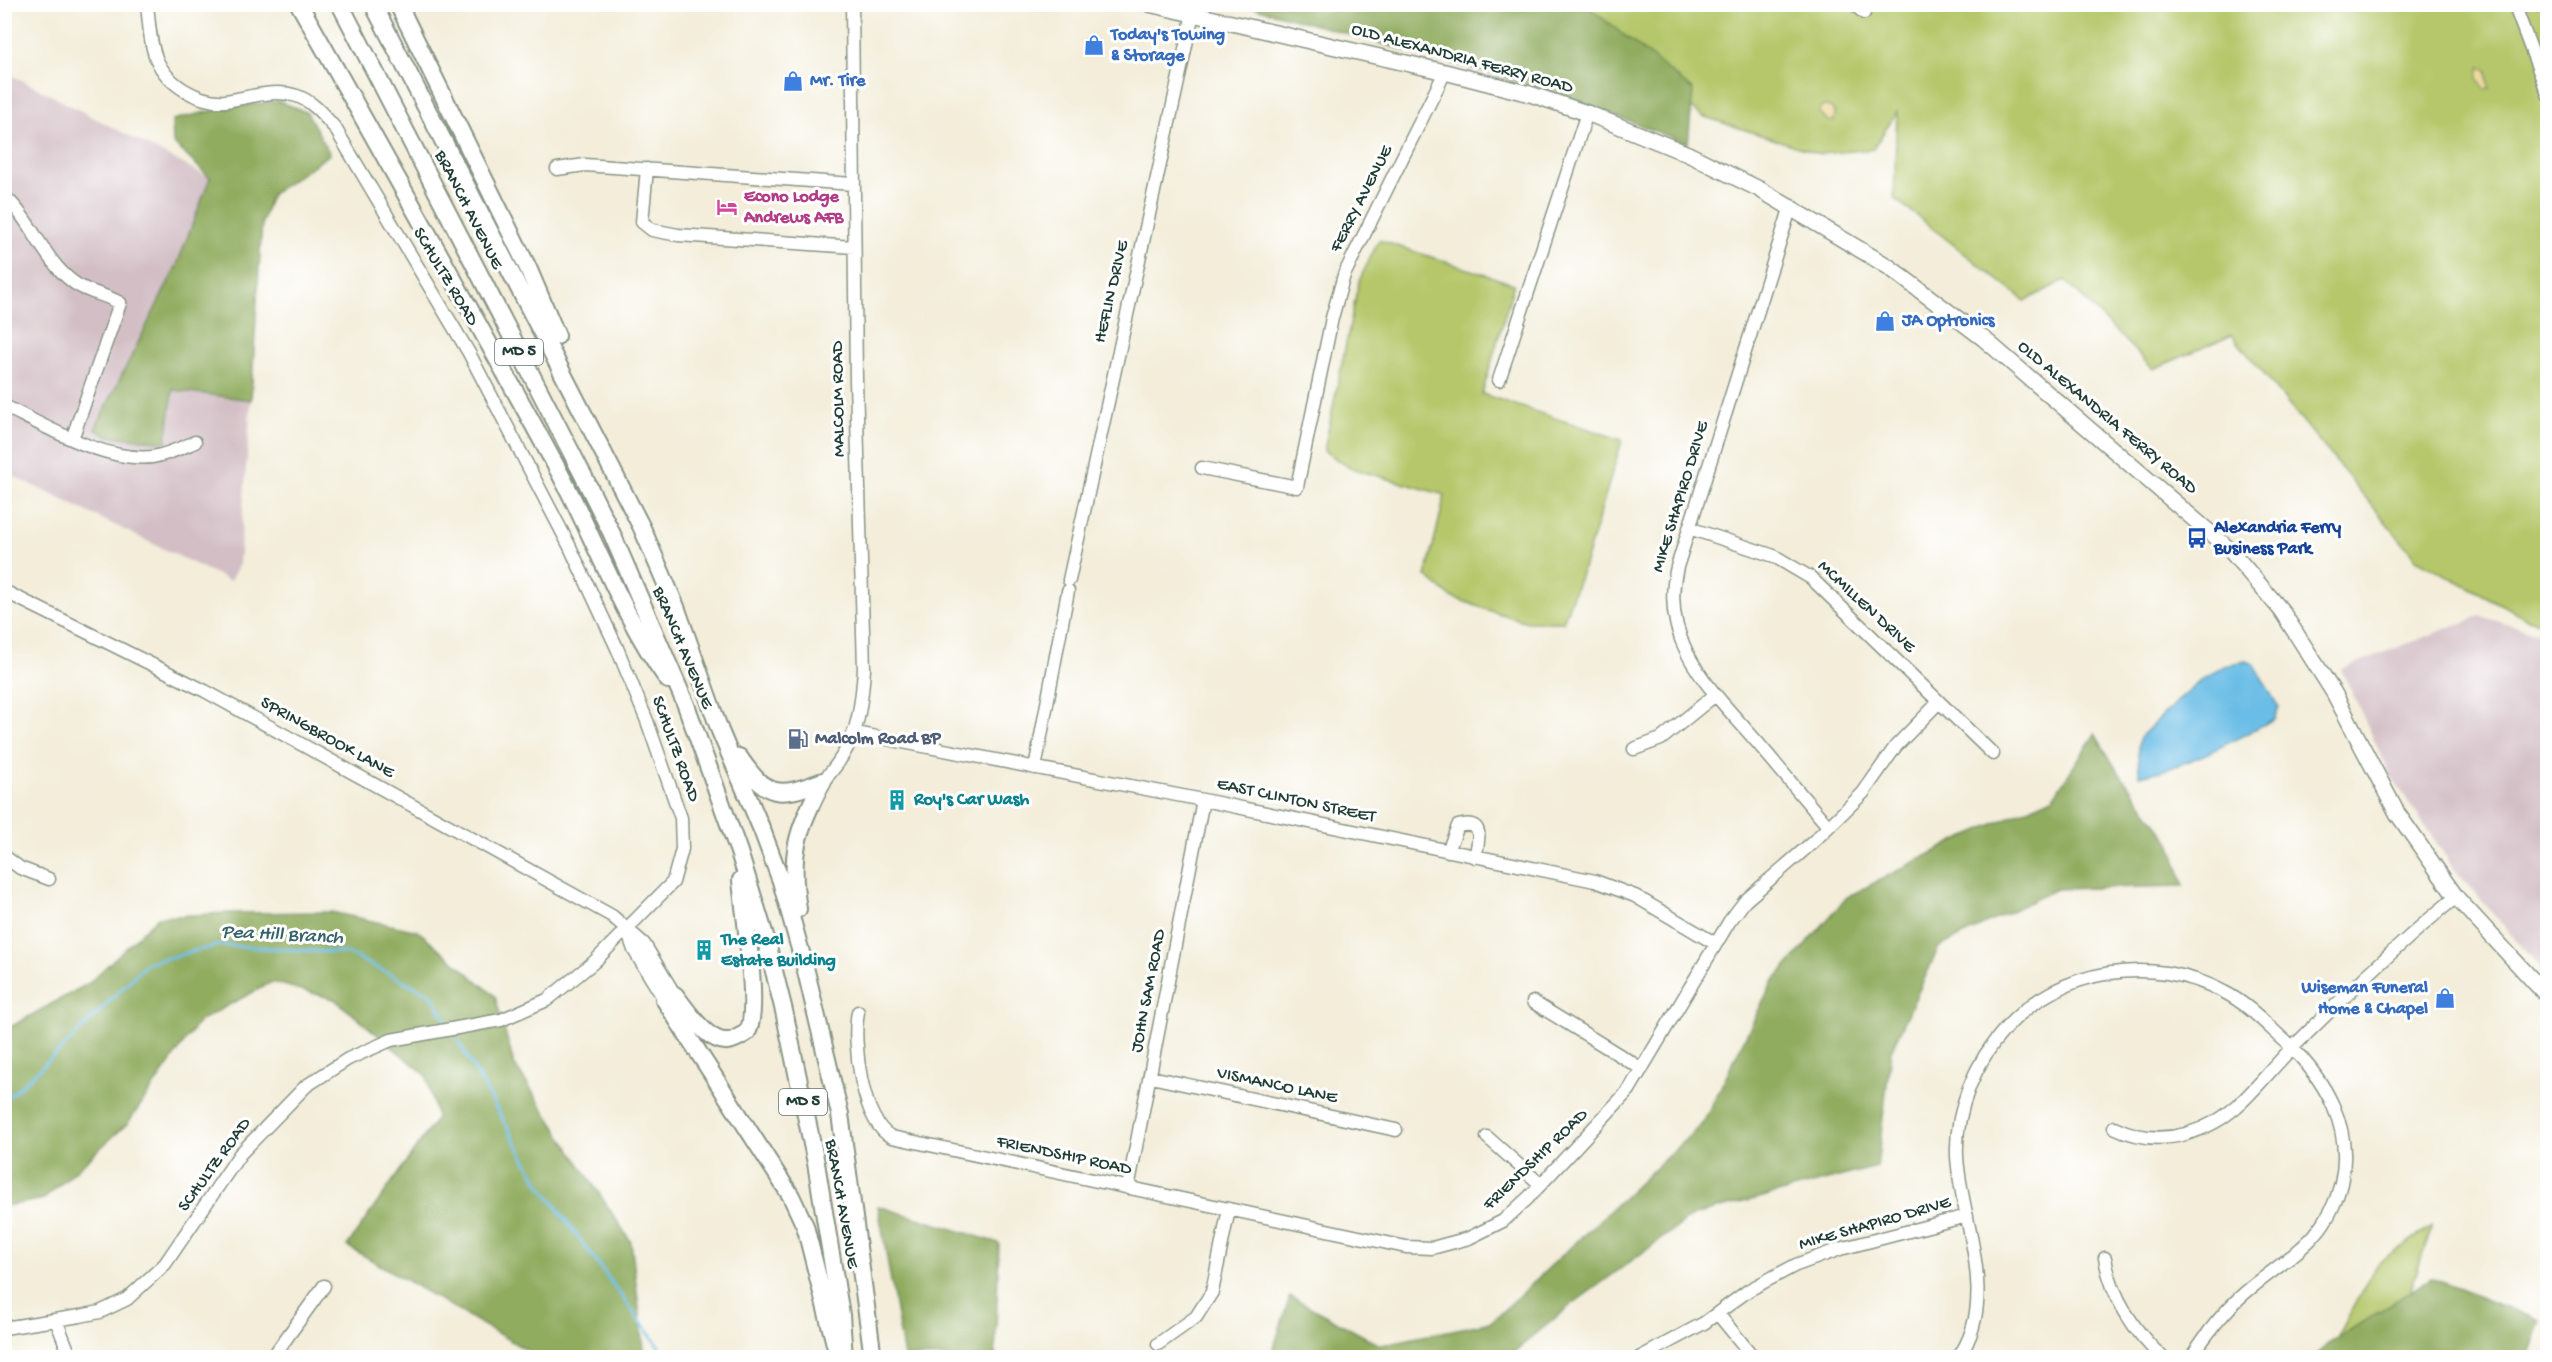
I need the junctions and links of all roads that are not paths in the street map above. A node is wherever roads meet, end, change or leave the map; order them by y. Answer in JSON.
{"nodes":[{"id":1,"x":147,"y":4,"type":"edge"},
{"id":2,"x":299,"y":4,"type":"edge"},
{"id":3,"x":340,"y":4,"type":"edge"},
{"id":4,"x":373,"y":4,"type":"edge"},
{"id":5,"x":398,"y":4,"type":"edge"},
{"id":6,"x":852,"y":4,"type":"edge"},
{"id":7,"x":1149,"y":4,"type":"edge"},
{"id":8,"x":2514,"y":4,"type":"edge"},
{"id":9,"x":1193,"y":13,"type":"junction"},
{"id":10,"x":1445,"y":72,"type":"junction"},
{"id":11,"x":2547,"y":94,"type":"edge"},
{"id":12,"x":1587,"y":113,"type":"junction"},
{"id":13,"x":647,"y":169,"type":"junction"},
{"id":14,"x":557,"y":170,"type":"dead end"},
{"id":15,"x":853,"y":184,"type":"junction"},
{"id":16,"x":4,"y":196,"type":"edge"},
{"id":17,"x":1791,"y":206,"type":"junction"},
{"id":18,"x":854,"y":247,"type":"junction"},
{"id":19,"x":1499,"y":380,"type":"dead end"},
{"id":20,"x":4,"y":406,"type":"edge"},
{"id":21,"x":591,"y":430,"type":"junction"},
{"id":22,"x":72,"y":439,"type":"junction"},
{"id":23,"x":195,"y":442,"type":"dead end"},
{"id":24,"x":1202,"y":468,"type":"dead end"},
{"id":25,"x":1689,"y":528,"type":"junction"},
{"id":26,"x":4,"y":591,"type":"edge"},
{"id":27,"x":1715,"y":695,"type":"junction"},
{"id":28,"x":1939,"y":702,"type":"junction"},
{"id":29,"x":686,"y":705,"type":"junction"},
{"id":30,"x":720,"y":731,"type":"junction"},
{"id":31,"x":856,"y":733,"type":"junction"},
{"id":32,"x":1635,"y":749,"type":"dead end"},
{"id":33,"x":1993,"y":754,"type":"dead end"},
{"id":34,"x":1035,"y":768,"type":"junction"},
{"id":35,"x":823,"y":781,"type":"junction"},
{"id":36,"x":1203,"y":800,"type":"junction"},
{"id":37,"x":1828,"y":826,"type":"junction"},
{"id":38,"x":1448,"y":851,"type":"junction"},
{"id":39,"x":739,"y":852,"type":"junction"},
{"id":40,"x":4,"y":856,"type":"edge"},
{"id":41,"x":1475,"y":857,"type":"junction"},
{"id":42,"x":49,"y":879,"type":"dead end"},
{"id":43,"x":2456,"y":897,"type":"junction"},
{"id":44,"x":627,"y":928,"type":"junction"},
{"id":45,"x":1716,"y":944,"type":"junction"},
{"id":46,"x":2545,"y":991,"type":"edge"},
{"id":47,"x":811,"y":996,"type":"junction"},
{"id":48,"x":669,"y":998,"type":"junction"},
{"id":49,"x":1533,"y":1002,"type":"dead end"},
{"id":50,"x":858,"y":1012,"type":"dead end"},
{"id":51,"x":2292,"y":1048,"type":"junction"},
{"id":52,"x":1642,"y":1069,"type":"junction"},
{"id":53,"x":1151,"y":1077,"type":"junction"},
{"id":54,"x":2114,"y":1127,"type":"dead end"},
{"id":55,"x":1396,"y":1130,"type":"dead end"},
{"id":56,"x":1487,"y":1137,"type":"dead end"},
{"id":57,"x":1540,"y":1184,"type":"junction"},
{"id":58,"x":1128,"y":1188,"type":"junction"},
{"id":59,"x":1229,"y":1209,"type":"junction"},
{"id":60,"x":1967,"y":1216,"type":"junction"},
{"id":61,"x":2105,"y":1258,"type":"dead end"},
{"id":62,"x":324,"y":1286,"type":"dead end"},
{"id":63,"x":1718,"y":1314,"type":"junction"},
{"id":64,"x":56,"y":1320,"type":"junction"},
{"id":65,"x":4,"y":1328,"type":"edge"},
{"id":66,"x":1158,"y":1344,"type":"dead end"},
{"id":67,"x":71,"y":1358,"type":"edge"},
{"id":68,"x":272,"y":1358,"type":"edge"},
{"id":69,"x":838,"y":1358,"type":"edge"},
{"id":70,"x":844,"y":1358,"type":"edge"},
{"id":71,"x":873,"y":1358,"type":"edge"},
{"id":72,"x":1639,"y":1358,"type":"edge"},
{"id":73,"x":1754,"y":1358,"type":"edge"},
{"id":74,"x":1958,"y":1358,"type":"edge"},
{"id":75,"x":2163,"y":1358,"type":"edge"},
{"id":76,"x":2191,"y":1358,"type":"edge"}],
"edges":[{"from":1,"to":44,"type":"street","name":"SCHULTZ ROAD"},
{"from":2,"to":29,"type":"highway"},
{"from":3,"to":29,"type":"highway","name":"BRANCH AVENUE","number":"MD 5"},
{"from":4,"to":21,"type":"highway","name":"BRANCH AVENUE","number":"MD 5"},
{"from":5,"to":21,"type":"highway"},
{"from":6,"to":15,"type":"street","name":"MALCOLM ROAD"},
{"from":7,"to":9,"type":"main road","name":"OLD ALEXANDRIA FERRY ROAD"},
{"from":8,"to":11,"type":"street"},
{"from":9,"to":10,"type":"main road","name":"OLD ALEXANDRIA FERRY ROAD"},
{"from":9,"to":34,"type":"street","name":"HEFLIN DRIVE"},
{"from":10,"to":12,"type":"main road","name":"OLD ALEXANDRIA FERRY ROAD"},
{"from":10,"to":24,"type":"street","name":"FERRY AVENUE"},
{"from":12,"to":17,"type":"main road","name":"OLD ALEXANDRIA FERRY ROAD"},
{"from":12,"to":19,"type":"street"},
{"from":13,"to":14,"type":"street"},
{"from":13,"to":15,"type":"street"},
{"from":13,"to":18,"type":"street"},
{"from":15,"to":18,"type":"street","name":"MALCOLM ROAD"},
{"from":16,"to":22,"type":"street"},
{"from":17,"to":25,"type":"street","name":"MIKE SHAPIRO DRIVE"},
{"from":17,"to":43,"type":"main road","name":"OLD ALEXANDRIA FERRY ROAD"},
{"from":18,"to":31,"type":"street","name":"MALCOLM ROAD"},
{"from":20,"to":22,"type":"street"},
{"from":21,"to":30,"type":"highway","name":"BRANCH AVENUE","number":"MD 5"},
{"from":22,"to":23,"type":"street"},
{"from":25,"to":27,"type":"street","name":"MIKE SHAPIRO DRIVE"},
{"from":25,"to":28,"type":"street","name":"MCMILLEN DRIVE"},
{"from":26,"to":44,"type":"street","name":"SPRINGBROOK LANE"},
{"from":27,"to":32,"type":"street"},
{"from":27,"to":37,"type":"street","name":"MIKE SHAPIRO DRIVE"},
{"from":28,"to":33,"type":"street","name":"MCMILLEN DRIVE"},
{"from":28,"to":37,"type":"street","name":"FRIENDSHIP ROAD"},
{"from":29,"to":39,"type":"highway","name":"BRANCH AVENUE","number":"MD 5"},
{"from":30,"to":35,"type":"highway"},
{"from":30,"to":47,"type":"highway","name":"BRANCH AVENUE","number":"MD 5"},
{"from":31,"to":34,"type":"street","name":"EAST CLINTON STREET"},
{"from":31,"to":35,"type":"street","name":"MALCOLM ROAD"},
{"from":34,"to":36,"type":"street","name":"EAST CLINTON STREET"},
{"from":35,"to":47,"type":"highway"},
{"from":36,"to":38,"type":"street","name":"EAST CLINTON STREET"},
{"from":36,"to":53,"type":"street","name":"JOHN SAM ROAD"},
{"from":37,"to":45,"type":"street","name":"FRIENDSHIP ROAD"},
{"from":38,"to":41,"type":"street","name":"EAST CLINTON STREET"},
{"from":38,"to":41,"type":"street"},
{"from":39,"to":48,"type":"highway"},
{"from":39,"to":70,"type":"highway","name":"BRANCH AVENUE","number":"MD 5"},
{"from":40,"to":42,"type":"street"},
{"from":41,"to":45,"type":"street","name":"EAST CLINTON STREET"},
{"from":43,"to":46,"type":"main road","name":"OLD ALEXANDRIA FERRY ROAD"},
{"from":43,"to":51,"type":"street"},
{"from":44,"to":48,"type":"street"},
{"from":44,"to":64,"type":"street","name":"SCHULTZ ROAD"},
{"from":45,"to":52,"type":"street","name":"FRIENDSHIP ROAD"},
{"from":47,"to":71,"type":"highway","name":"BRANCH AVENUE","number":"MD 5"},
{"from":48,"to":69,"type":"highway"},
{"from":49,"to":52,"type":"street"},
{"from":50,"to":58,"type":"street","name":"FRIENDSHIP ROAD"},
{"from":51,"to":54,"type":"street"},
{"from":51,"to":60,"type":"street"},
{"from":51,"to":76,"type":"street"},
{"from":52,"to":57,"type":"street","name":"FRIENDSHIP ROAD"},
{"from":53,"to":55,"type":"street","name":"VISMANCO LANE"},
{"from":53,"to":58,"type":"street","name":"JOHN SAM ROAD"},
{"from":56,"to":57,"type":"street"},
{"from":57,"to":59,"type":"street","name":"FRIENDSHIP ROAD"},
{"from":58,"to":59,"type":"street","name":"FRIENDSHIP ROAD"},
{"from":59,"to":66,"type":"street"},
{"from":60,"to":63,"type":"street","name":"MIKE SHAPIRO DRIVE"},
{"from":60,"to":74,"type":"street"},
{"from":61,"to":75,"type":"street"},
{"from":62,"to":68,"type":"street"},
{"from":63,"to":72,"type":"street","name":"MIKE SHAPIRO DRIVE"},
{"from":63,"to":73,"type":"street"},
{"from":64,"to":65,"type":"street","name":"SCHULTZ ROAD"},
{"from":64,"to":67,"type":"street"}]}
